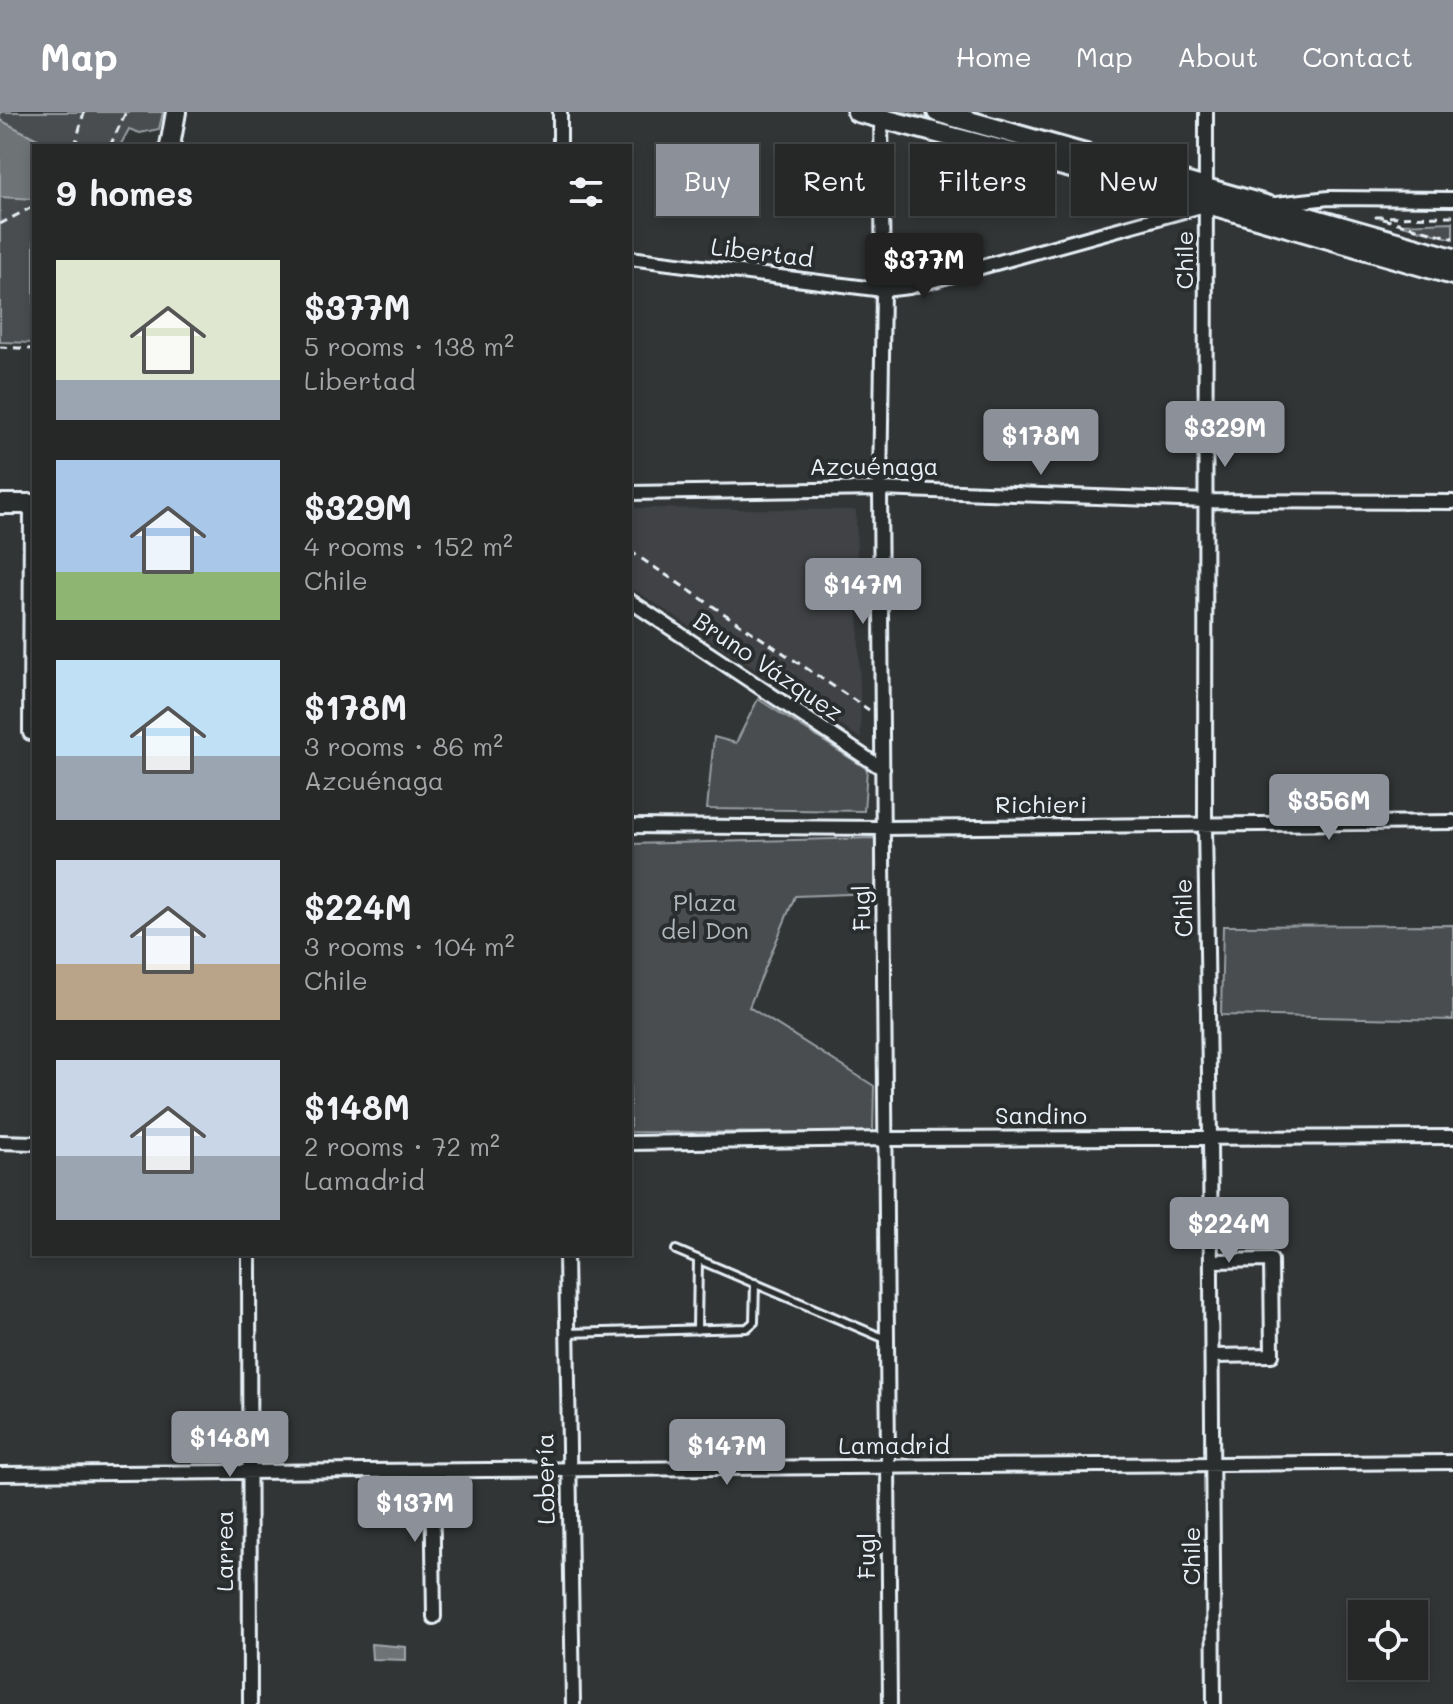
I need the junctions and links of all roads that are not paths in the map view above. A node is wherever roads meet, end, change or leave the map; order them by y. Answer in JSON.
{"nodes":[{"id":1,"x":176,"y":112,"type":"edge"},
{"id":2,"x":560,"y":112,"type":"edge"},
{"id":3,"x":857,"y":112,"type":"edge"},
{"id":4,"x":937,"y":112,"type":"edge"},
{"id":5,"x":1206,"y":112,"type":"edge"},
{"id":6,"x":881,"y":116,"type":"edge"},
{"id":7,"x":170,"y":144,"type":"edge"},
{"id":8,"x":560,"y":144,"type":"edge"},
{"id":9,"x":1207,"y":196,"type":"junction"},
{"id":10,"x":1453,"y":199,"type":"edge"},
{"id":11,"x":1260,"y":205,"type":"junction"},
{"id":12,"x":632,"y":258,"type":"edge"},
{"id":13,"x":1453,"y":258,"type":"edge"},
{"id":14,"x":1453,"y":275,"type":"edge"},
{"id":15,"x":883,"y":290,"type":"junction"},
{"id":16,"x":880,"y":489,"type":"junction"},
{"id":17,"x":632,"y":493,"type":"edge"},
{"id":18,"x":1207,"y":501,"type":"junction"},
{"id":19,"x":3,"y":502,"type":"edge"},
{"id":20,"x":1453,"y":502,"type":"edge"},
{"id":21,"x":32,"y":504,"type":"edge"},
{"id":22,"x":632,"y":602,"type":"edge"},
{"id":23,"x":30,"y":733,"type":"dead end"},
{"id":24,"x":883,"y":769,"type":"junction"},
{"id":25,"x":1453,"y":822,"type":"edge"},
{"id":26,"x":632,"y":826,"type":"edge"},
{"id":27,"x":1205,"y":826,"type":"junction"},
{"id":28,"x":883,"y":828,"type":"junction"},
{"id":29,"x":1210,"y":1137,"type":"junction"},
{"id":30,"x":1453,"y":1137,"type":"edge"},
{"id":31,"x":886,"y":1139,"type":"junction"},
{"id":32,"x":0,"y":1142,"type":"edge"},
{"id":33,"x":32,"y":1143,"type":"edge"},
{"id":34,"x":632,"y":1143,"type":"edge"},
{"id":35,"x":676,"y":1250,"type":"dead end"},
{"id":36,"x":249,"y":1256,"type":"edge"},
{"id":37,"x":566,"y":1256,"type":"edge"},
{"id":38,"x":698,"y":1259,"type":"junction"},
{"id":39,"x":1211,"y":1261,"type":"junction"},
{"id":40,"x":755,"y":1283,"type":"junction"},
{"id":41,"x":697,"y":1330,"type":"junction"},
{"id":42,"x":567,"y":1333,"type":"junction"},
{"id":43,"x":888,"y":1340,"type":"junction"},
{"id":44,"x":1213,"y":1356,"type":"junction"},
{"id":45,"x":1453,"y":1462,"type":"edge"},
{"id":46,"x":1213,"y":1465,"type":"junction"},
{"id":47,"x":888,"y":1468,"type":"junction"},
{"id":48,"x":568,"y":1470,"type":"junction"},
{"id":49,"x":432,"y":1471,"type":"junction"},
{"id":50,"x":248,"y":1472,"type":"junction"},
{"id":51,"x":0,"y":1474,"type":"edge"},
{"id":52,"x":434,"y":1617,"type":"dead end"},
{"id":53,"x":250,"y":1704,"type":"edge"},
{"id":54,"x":573,"y":1704,"type":"edge"},
{"id":55,"x":890,"y":1704,"type":"edge"},
{"id":56,"x":1214,"y":1704,"type":"edge"}],
"edges":[{"from":1,"to":7,"type":"main road"},
{"from":2,"to":8,"type":"street"},
{"from":3,"to":6,"type":"main road"},
{"from":4,"to":9,"type":"main road"},
{"from":5,"to":9,"type":"street","name":"Chile"},
{"from":6,"to":9,"type":"main road"},
{"from":6,"to":15,"type":"street","name":"Fugl"},
{"from":9,"to":11,"type":"main road"},
{"from":9,"to":14,"type":"main road"},
{"from":9,"to":15,"type":"street","name":"Libertad"},
{"from":9,"to":18,"type":"street","name":"Chile"},
{"from":10,"to":11,"type":"street"},
{"from":11,"to":13,"type":"main road"},
{"from":12,"to":15,"type":"street","name":"Libertad"},
{"from":15,"to":16,"type":"street","name":"Fugl"},
{"from":16,"to":17,"type":"street","name":"Azcuénaga"},
{"from":16,"to":18,"type":"street","name":"Azcuénaga"},
{"from":16,"to":24,"type":"street","name":"Fugl"},
{"from":18,"to":20,"type":"street","name":"Azcuénaga"},
{"from":18,"to":27,"type":"street","name":"Chile"},
{"from":19,"to":21,"type":"main road"},
{"from":21,"to":23,"type":"street"},
{"from":22,"to":24,"type":"street","name":"Bruno Vázquez"},
{"from":24,"to":28,"type":"street","name":"Fugl"},
{"from":25,"to":27,"type":"street","name":"Richieri"},
{"from":26,"to":28,"type":"street","name":"Richieri"},
{"from":27,"to":28,"type":"street","name":"Richieri"},
{"from":27,"to":29,"type":"street","name":"Chile"},
{"from":28,"to":31,"type":"street","name":"Fugl"},
{"from":29,"to":30,"type":"street","name":"Sandino"},
{"from":29,"to":31,"type":"street","name":"Sandino"},
{"from":29,"to":39,"type":"street","name":"Chile"},
{"from":31,"to":34,"type":"street","name":"Sandino"},
{"from":31,"to":43,"type":"street","name":"Fugl"},
{"from":32,"to":33,"type":"street"},
{"from":35,"to":38,"type":"lane"},
{"from":36,"to":50,"type":"street","name":"Larrea"},
{"from":37,"to":42,"type":"street","name":"Lobería"},
{"from":38,"to":40,"type":"lane"},
{"from":38,"to":41,"type":"lane"},
{"from":39,"to":44,"type":"street","name":"Chile"},
{"from":39,"to":44,"type":"street"},
{"from":40,"to":41,"type":"lane"},
{"from":40,"to":43,"type":"lane"},
{"from":41,"to":42,"type":"lane"},
{"from":42,"to":48,"type":"street","name":"Lobería"},
{"from":43,"to":47,"type":"street","name":"Fugl"},
{"from":44,"to":46,"type":"street","name":"Chile"},
{"from":45,"to":46,"type":"street","name":"Lamadrid"},
{"from":46,"to":47,"type":"street","name":"Lamadrid"},
{"from":46,"to":56,"type":"street","name":"Chile"},
{"from":47,"to":48,"type":"street","name":"Lamadrid"},
{"from":47,"to":55,"type":"street","name":"Fugl"},
{"from":48,"to":49,"type":"street","name":"Lamadrid"},
{"from":48,"to":54,"type":"street","name":"Lobería"},
{"from":49,"to":50,"type":"street","name":"Lamadrid"},
{"from":49,"to":52,"type":"street"},
{"from":50,"to":51,"type":"street","name":"Lamadrid"},
{"from":50,"to":53,"type":"street","name":"Larrea"}]}
